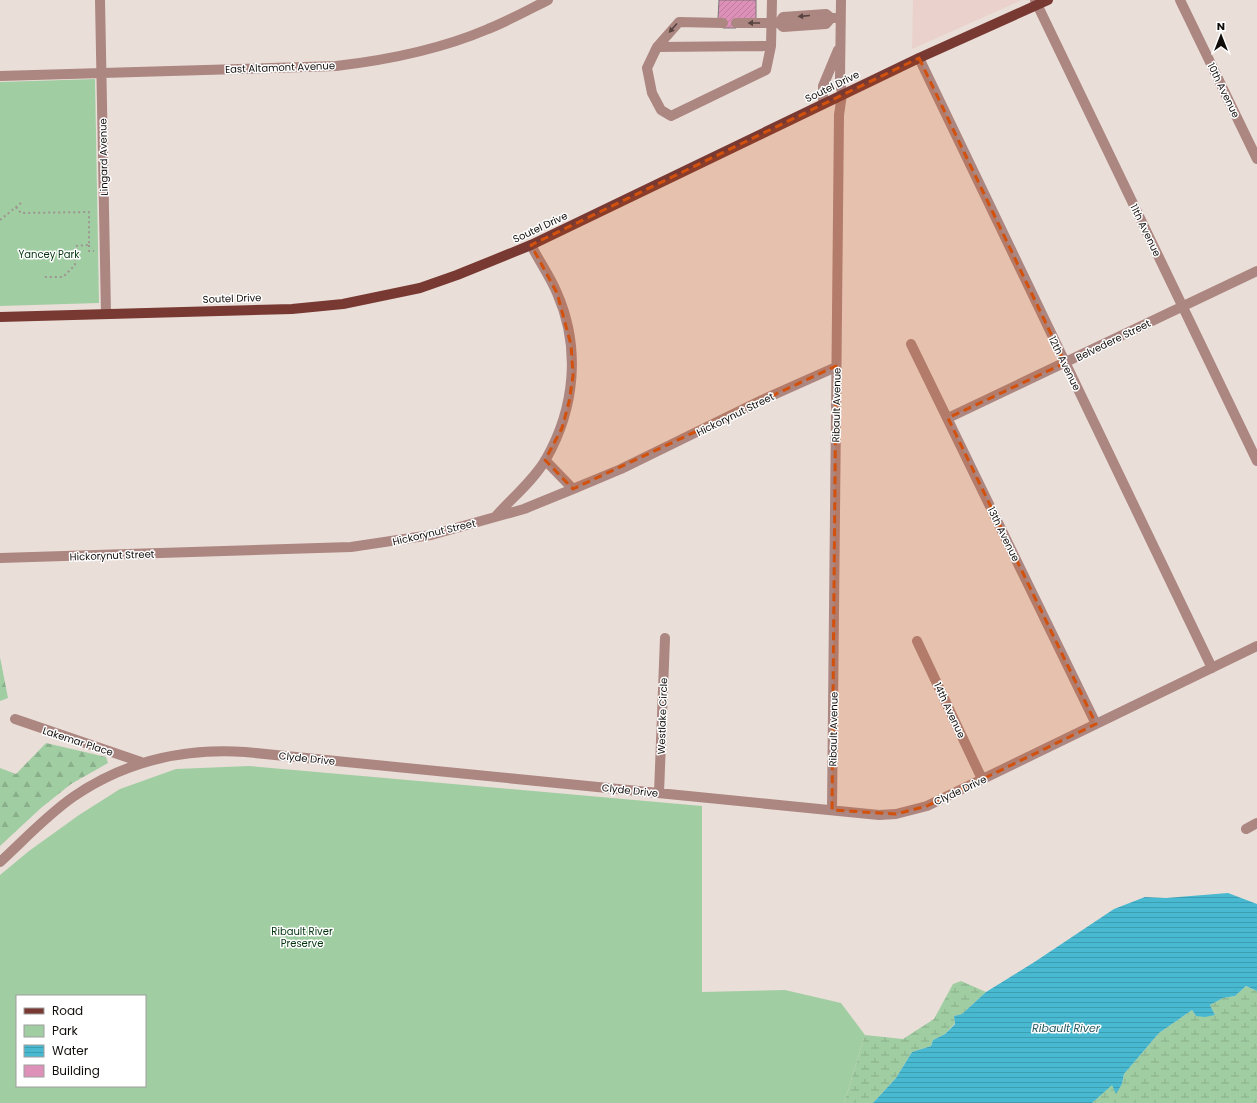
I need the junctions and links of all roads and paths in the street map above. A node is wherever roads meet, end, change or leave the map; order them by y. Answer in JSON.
{"nodes":[{"id":1,"x":100,"y":0,"type":"edge"},
{"id":2,"x":548,"y":0,"type":"edge"},
{"id":3,"x":772,"y":0,"type":"edge"},
{"id":4,"x":841,"y":0,"type":"edge"},
{"id":5,"x":1048,"y":0,"type":"edge"},
{"id":6,"x":1180,"y":0,"type":"edge"},
{"id":7,"x":1036,"y":3,"type":"edge"},
{"id":8,"x":836,"y":18,"type":"junction"},
{"id":9,"x":723,"y":23,"type":"dead end"},
{"id":10,"x":736,"y":23,"type":"dead end"},
{"id":11,"x":775,"y":23,"type":"junction"},
{"id":12,"x":840,"y":45,"type":"junction"},
{"id":13,"x":771,"y":46,"type":"junction"},
{"id":14,"x":658,"y":47,"type":"junction"},
{"id":15,"x":919,"y":58,"type":"junction"},
{"id":16,"x":101,"y":73,"type":"junction"},
{"id":17,"x":0,"y":76,"type":"edge"},
{"id":18,"x":842,"y":94,"type":"junction"},
{"id":19,"x":823,"y":103,"type":"junction"},
{"id":20,"x":1257,"y":159,"type":"edge"},
{"id":21,"x":21,"y":203,"type":"dead end"},
{"id":22,"x":16,"y":207,"type":"junction"},
{"id":23,"x":0,"y":220,"type":"edge"},
{"id":24,"x":531,"y":245,"type":"junction"},
{"id":25,"x":1257,"y":271,"type":"edge"},
{"id":26,"x":42,"y":277,"type":"dead end"},
{"id":27,"x":1182,"y":306,"type":"junction"},
{"id":28,"x":106,"y":314,"type":"junction"},
{"id":29,"x":0,"y":317,"type":"edge"},
{"id":30,"x":912,"y":344,"type":"dead end"},
{"id":31,"x":1066,"y":363,"type":"junction"},
{"id":32,"x":836,"y":367,"type":"junction"},
{"id":33,"x":948,"y":418,"type":"junction"},
{"id":34,"x":545,"y":460,"type":"junction"},
{"id":35,"x":1257,"y":461,"type":"edge"},
{"id":36,"x":573,"y":489,"type":"junction"},
{"id":37,"x":496,"y":516,"type":"junction"},
{"id":38,"x":0,"y":558,"type":"edge"},
{"id":39,"x":665,"y":638,"type":"dead end"},
{"id":40,"x":917,"y":641,"type":"dead end"},
{"id":41,"x":1257,"y":646,"type":"edge"},
{"id":42,"x":1212,"y":668,"type":"junction"},
{"id":43,"x":15,"y":719,"type":"dead end"},
{"id":44,"x":1096,"y":724,"type":"junction"},
{"id":45,"x":141,"y":762,"type":"junction"},
{"id":46,"x":982,"y":779,"type":"junction"},
{"id":47,"x":659,"y":793,"type":"junction"},
{"id":48,"x":832,"y":810,"type":"junction"},
{"id":49,"x":1257,"y":823,"type":"edge"},
{"id":50,"x":1246,"y":829,"type":"dead end"},
{"id":51,"x":0,"y":862,"type":"edge"}],
"edges":[{"from":1,"to":16,"type":"street","name":"Lingard Avenue"},
{"from":2,"to":16,"type":"street","name":"East Altamont Avenue"},
{"from":3,"to":11,"type":"street"},
{"from":4,"to":8,"type":"street","name":"Ribault Avenue"},
{"from":5,"to":7,"type":"main road","name":"Soutel Drive"},
{"from":6,"to":20,"type":"street","name":"10th Avenue"},
{"from":7,"to":15,"type":"main road","name":"Soutel Drive"},
{"from":7,"to":27,"type":"street","name":"11th Avenue"},
{"from":8,"to":11,"type":"street"},
{"from":8,"to":12,"type":"street","name":"Ribault Avenue"},
{"from":9,"to":14,"type":"street","one_way":true},
{"from":11,"to":10,"type":"street","one_way":true},
{"from":11,"to":13,"type":"street"},
{"from":12,"to":18,"type":"street","name":"Ribault Avenue"},
{"from":12,"to":19,"type":"street"},
{"from":13,"to":14,"type":"street"},
{"from":13,"to":14,"type":"street"},
{"from":15,"to":18,"type":"main road","name":"Soutel Drive"},
{"from":15,"to":31,"type":"street","name":"12th Avenue"},
{"from":16,"to":17,"type":"street","name":"East Altamont Avenue"},
{"from":16,"to":28,"type":"street","name":"Lingard Avenue"},
{"from":18,"to":19,"type":"main road","name":"Soutel Drive"},
{"from":18,"to":32,"type":"street","name":"Ribault Avenue"},
{"from":19,"to":24,"type":"main road","name":"Soutel Drive"},
{"from":21,"to":22,"type":"path"},
{"from":22,"to":23,"type":"path"},
{"from":22,"to":26,"type":"path"},
{"from":24,"to":28,"type":"main road","name":"Soutel Drive"},
{"from":24,"to":34,"type":"street"},
{"from":25,"to":27,"type":"street","name":"Belvedere Street"},
{"from":27,"to":31,"type":"street","name":"Belvedere Street"},
{"from":27,"to":35,"type":"street","name":"11th Avenue"},
{"from":28,"to":29,"type":"main road","name":"Soutel Drive"},
{"from":30,"to":33,"type":"street","name":"13th Avenue"},
{"from":31,"to":33,"type":"street","name":"Belvedere Street"},
{"from":31,"to":42,"type":"street","name":"12th Avenue"},
{"from":32,"to":36,"type":"street","name":"Hickorynut Street"},
{"from":32,"to":48,"type":"street","name":"Ribault Avenue"},
{"from":33,"to":44,"type":"street","name":"13th Avenue"},
{"from":34,"to":36,"type":"street"},
{"from":34,"to":37,"type":"street"},
{"from":36,"to":37,"type":"street","name":"Hickorynut Street"},
{"from":37,"to":38,"type":"street","name":"Hickorynut Street"},
{"from":39,"to":47,"type":"street","name":"Westlake Circle"},
{"from":40,"to":46,"type":"street","name":"14th Avenue"},
{"from":41,"to":42,"type":"street","name":"Clyde Drive"},
{"from":42,"to":44,"type":"street","name":"Clyde Drive"},
{"from":43,"to":45,"type":"street","name":"Lakemar Place"},
{"from":44,"to":46,"type":"street","name":"Clyde Drive"},
{"from":45,"to":47,"type":"street","name":"Clyde Drive"},
{"from":45,"to":51,"type":"street","name":"Clyde Drive"},
{"from":46,"to":48,"type":"street","name":"Clyde Drive"},
{"from":47,"to":48,"type":"street","name":"Clyde Drive"},
{"from":49,"to":50,"type":"street"}]}
